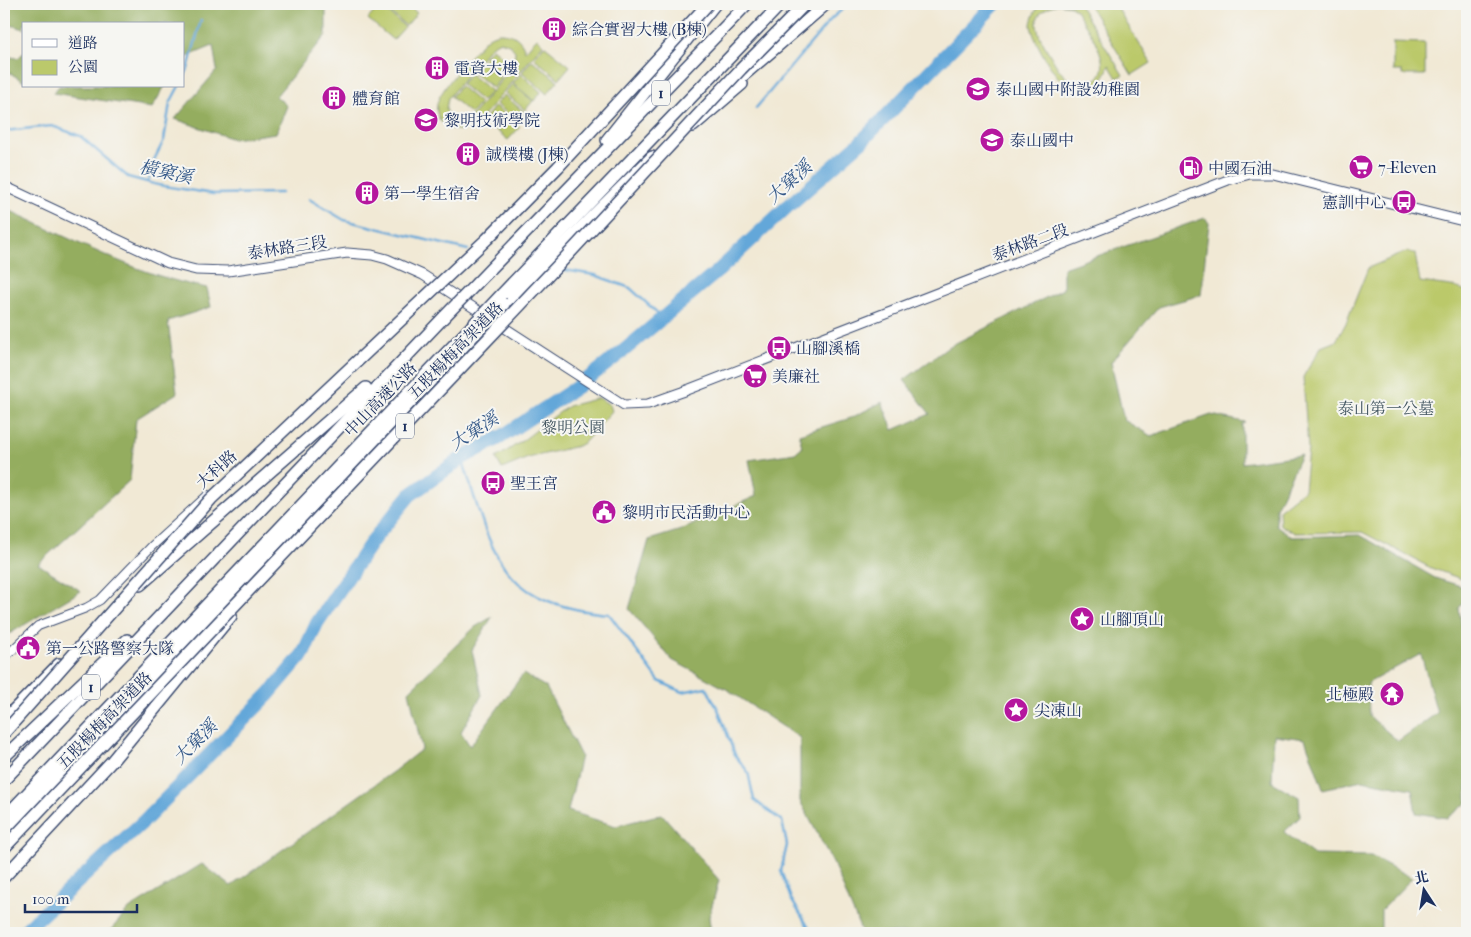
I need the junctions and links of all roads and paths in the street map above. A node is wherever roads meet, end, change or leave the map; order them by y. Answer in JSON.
{"nodes":[{"id":1,"x":708,"y":4,"type":"edge"},
{"id":2,"x":715,"y":4,"type":"edge"},
{"id":3,"x":747,"y":4,"type":"edge"},
{"id":4,"x":781,"y":4,"type":"edge"},
{"id":5,"x":806,"y":4,"type":"edge"},
{"id":6,"x":826,"y":4,"type":"edge"},
{"id":7,"x":836,"y":4,"type":"edge"},
{"id":8,"x":575,"y":183,"type":"junction"},
{"id":9,"x":4,"y":186,"type":"edge"},
{"id":10,"x":1467,"y":222,"type":"edge"},
{"id":11,"x":561,"y":246,"type":"junction"},
{"id":12,"x":438,"y":284,"type":"junction"},
{"id":13,"x":505,"y":297,"type":"junction"},
{"id":14,"x":474,"y":329,"type":"junction"},
{"id":15,"x":413,"y":348,"type":"junction"},
{"id":16,"x":562,"y":364,"type":"joint"},
{"id":17,"x":330,"y":488,"type":"junction"},
{"id":18,"x":180,"y":594,"type":"junction"},
{"id":19,"x":4,"y":658,"type":"edge"},
{"id":20,"x":4,"y":720,"type":"edge"},
{"id":21,"x":4,"y":732,"type":"edge"},
{"id":22,"x":4,"y":757,"type":"edge"},
{"id":23,"x":4,"y":780,"type":"edge"},
{"id":24,"x":4,"y":818,"type":"edge"},
{"id":25,"x":4,"y":831,"type":"edge"},
{"id":26,"x":4,"y":848,"type":"edge"},
{"id":27,"x":4,"y":877,"type":"edge"}],
"edges":[{"from":1,"to":21,"type":"highway","number":"1","bridge":true},
{"from":2,"to":8,"type":"highway"},
{"from":3,"to":8,"type":"highway","name":"中山高速公路","number":"1"},
{"from":4,"to":13,"type":"highway","name":"中山高速公路","number":"1"},
{"from":5,"to":26,"type":"highway","name":"五股楊梅高架道路","number":"1","bridge":true},
{"from":6,"to":11,"type":"highway"},
{"from":7,"to":11,"type":"highway"},
{"from":8,"to":15,"type":"highway","name":"中山高速公路","number":"1","bridge":true},
{"from":9,"to":12,"type":"main road","name":"泰林路三段"},
{"from":10,"to":16,"type":"main road","name":"泰林路二段"},
{"from":11,"to":13,"type":"highway"},
{"from":12,"to":16,"type":"main road","name":"泰林路三段"},
{"from":12,"to":19,"type":"street","name":"大科路"},
{"from":13,"to":14,"type":"highway","name":"中山高速公路","number":"1","bridge":true},
{"from":14,"to":17,"type":"highway"},
{"from":14,"to":24,"type":"highway","name":"中山高速公路","number":"1"},
{"from":15,"to":18,"type":"highway","name":"中山高速公路","number":"1"},
{"from":15,"to":20,"type":"highway"},
{"from":17,"to":25,"type":"highway"},
{"from":17,"to":27,"type":"highway"},
{"from":18,"to":22,"type":"highway"},
{"from":18,"to":23,"type":"highway","name":"中山高速公路","number":"1"}]}
